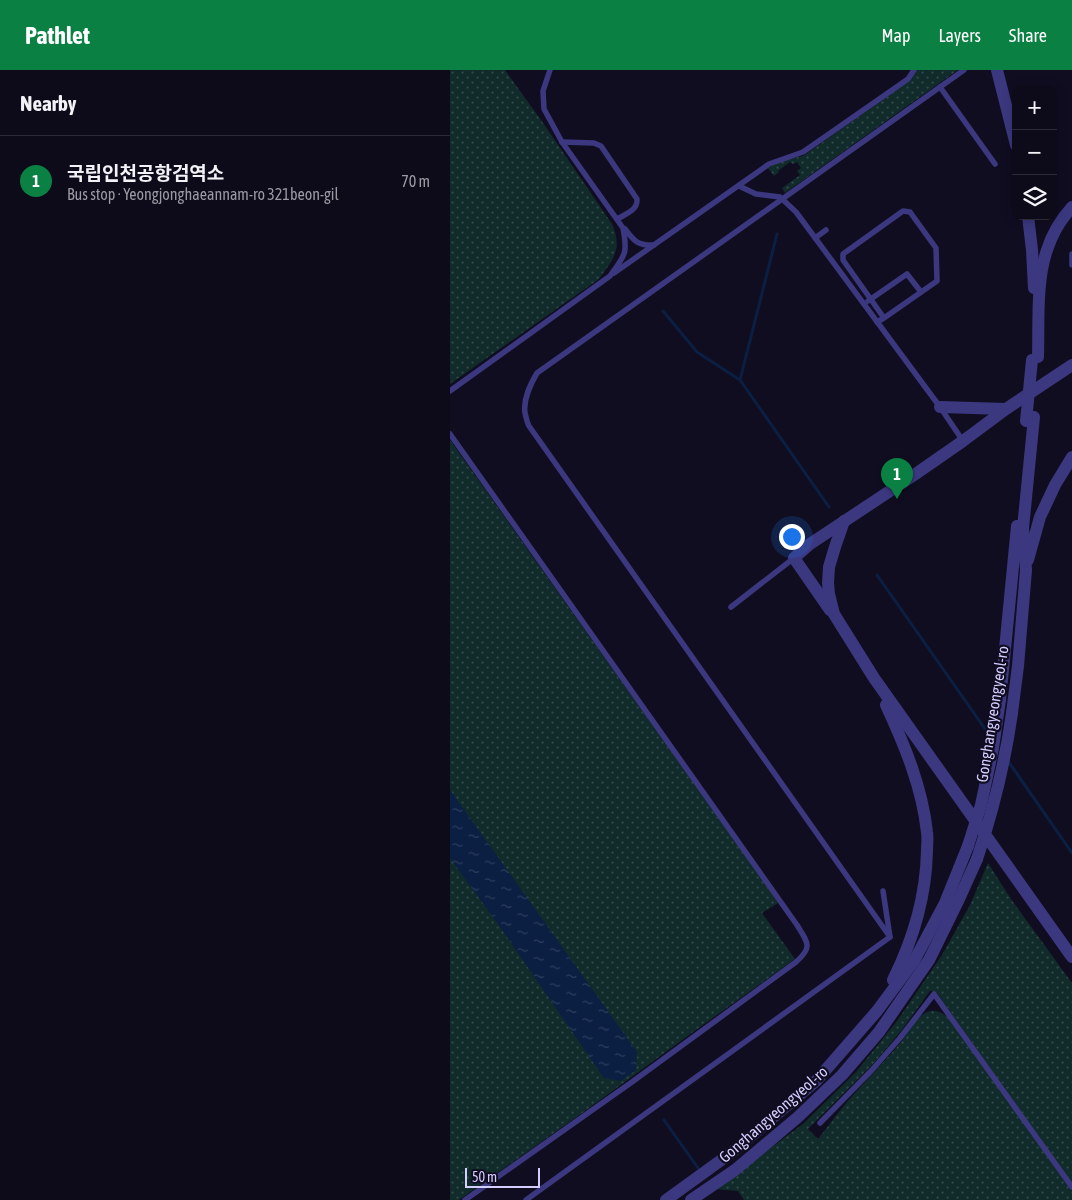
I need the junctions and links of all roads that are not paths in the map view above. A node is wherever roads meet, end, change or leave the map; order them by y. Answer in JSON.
{"nodes":[{"id":1,"x":550,"y":70,"type":"edge"},
{"id":2,"x":914,"y":70,"type":"edge"},
{"id":3,"x":964,"y":70,"type":"edge"},
{"id":4,"x":997,"y":70,"type":"edge"},
{"id":5,"x":940,"y":87,"type":"junction"},
{"id":6,"x":1012,"y":130,"type":"edge"},
{"id":7,"x":562,"y":142,"type":"junction"},
{"id":8,"x":995,"y":164,"type":"dead end"},
{"id":9,"x":739,"y":186,"type":"junction"},
{"id":10,"x":782,"y":199,"type":"junction"},
{"id":11,"x":1072,"y":207,"type":"edge"},
{"id":12,"x":618,"y":219,"type":"junction"},
{"id":13,"x":1028,"y":220,"type":"edge"},
{"id":14,"x":623,"y":228,"type":"junction"},
{"id":15,"x":826,"y":230,"type":"dead end"},
{"id":16,"x":815,"y":238,"type":"junction"},
{"id":17,"x":654,"y":245,"type":"junction"},
{"id":18,"x":1072,"y":254,"type":"edge"},
{"id":19,"x":1072,"y":265,"type":"edge"},
{"id":20,"x":610,"y":276,"type":"junction"},
{"id":21,"x":921,"y":292,"type":"junction"},
{"id":22,"x":870,"y":299,"type":"junction"},
{"id":23,"x":864,"y":304,"type":"junction"},
{"id":24,"x":884,"y":318,"type":"junction"},
{"id":25,"x":877,"y":322,"type":"junction"},
{"id":26,"x":1035,"y":358,"type":"junction"},
{"id":27,"x":1072,"y":365,"type":"edge"},
{"id":28,"x":450,"y":391,"type":"edge"},
{"id":29,"x":940,"y":407,"type":"junction"},
{"id":30,"x":1006,"y":409,"type":"junction"},
{"id":31,"x":1030,"y":419,"type":"junction"},
{"id":32,"x":450,"y":434,"type":"edge"},
{"id":33,"x":963,"y":441,"type":"junction"},
{"id":34,"x":1072,"y":457,"type":"edge"},
{"id":35,"x":844,"y":521,"type":"junction"},
{"id":36,"x":794,"y":558,"type":"junction"},
{"id":37,"x":1026,"y":570,"type":"junction"},
{"id":38,"x":731,"y":607,"type":"dead end"},
{"id":39,"x":840,"y":624,"type":"junction"},
{"id":40,"x":874,"y":678,"type":"junction"},
{"id":41,"x":883,"y":891,"type":"dead end"},
{"id":42,"x":890,"y":937,"type":"junction"},
{"id":43,"x":1072,"y":957,"type":"edge"},
{"id":44,"x":877,"y":1011,"type":"junction"},
{"id":45,"x":820,"y":1123,"type":"dead end"},
{"id":46,"x":1072,"y":1188,"type":"edge"},
{"id":47,"x":465,"y":1200,"type":"edge"},
{"id":48,"x":526,"y":1200,"type":"edge"},
{"id":49,"x":666,"y":1200,"type":"edge"},
{"id":50,"x":692,"y":1200,"type":"edge"}],
"edges":[{"from":1,"to":7,"type":"lane"},
{"from":2,"to":9,"type":"lane"},
{"from":3,"to":5,"type":"lane"},
{"from":4,"to":6,"type":"street"},
{"from":5,"to":8,"type":"lane"},
{"from":5,"to":10,"type":"lane"},
{"from":7,"to":12,"type":"lane"},
{"from":7,"to":12,"type":"lane"},
{"from":9,"to":10,"type":"lane"},
{"from":9,"to":17,"type":"lane"},
{"from":10,"to":16,"type":"lane"},
{"from":10,"to":42,"type":"lane"},
{"from":11,"to":26,"type":"street"},
{"from":12,"to":14,"type":"lane"},
{"from":13,"to":26,"type":"street"},
{"from":14,"to":17,"type":"lane"},
{"from":14,"to":20,"type":"lane"},
{"from":15,"to":16,"type":"lane"},
{"from":16,"to":23,"type":"lane"},
{"from":17,"to":20,"type":"lane"},
{"from":18,"to":19,"type":"lane"},
{"from":20,"to":28,"type":"lane"},
{"from":21,"to":22,"type":"lane"},
{"from":21,"to":22,"type":"lane"},
{"from":21,"to":24,"type":"lane"},
{"from":22,"to":23,"type":"lane"},
{"from":22,"to":24,"type":"lane"},
{"from":23,"to":25,"type":"lane"},
{"from":24,"to":25,"type":"lane"},
{"from":25,"to":29,"type":"lane"},
{"from":26,"to":31,"type":"street"},
{"from":27,"to":30,"type":"street"},
{"from":29,"to":30,"type":"street"},
{"from":29,"to":33,"type":"lane"},
{"from":30,"to":33,"type":"street"},
{"from":31,"to":37,"type":"street"},
{"from":31,"to":44,"type":"street","name":"Gonghangyeongyeol-ro","bridge":true},
{"from":32,"to":47,"type":"lane"},
{"from":33,"to":35,"type":"street"},
{"from":34,"to":37,"type":"street"},
{"from":35,"to":36,"type":"street"},
{"from":35,"to":39,"type":"street"},
{"from":36,"to":38,"type":"lane"},
{"from":36,"to":39,"type":"street"},
{"from":37,"to":50,"type":"street","name":"Gonghangyeongyeol-ro","bridge":true},
{"from":39,"to":40,"type":"street"},
{"from":40,"to":43,"type":"street"},
{"from":40,"to":44,"type":"street"},
{"from":41,"to":42,"type":"lane"},
{"from":42,"to":48,"type":"lane"},
{"from":44,"to":49,"type":"street","name":"Gonghangyeongyeol-ro"},
{"from":45,"to":46,"type":"lane"}]}
